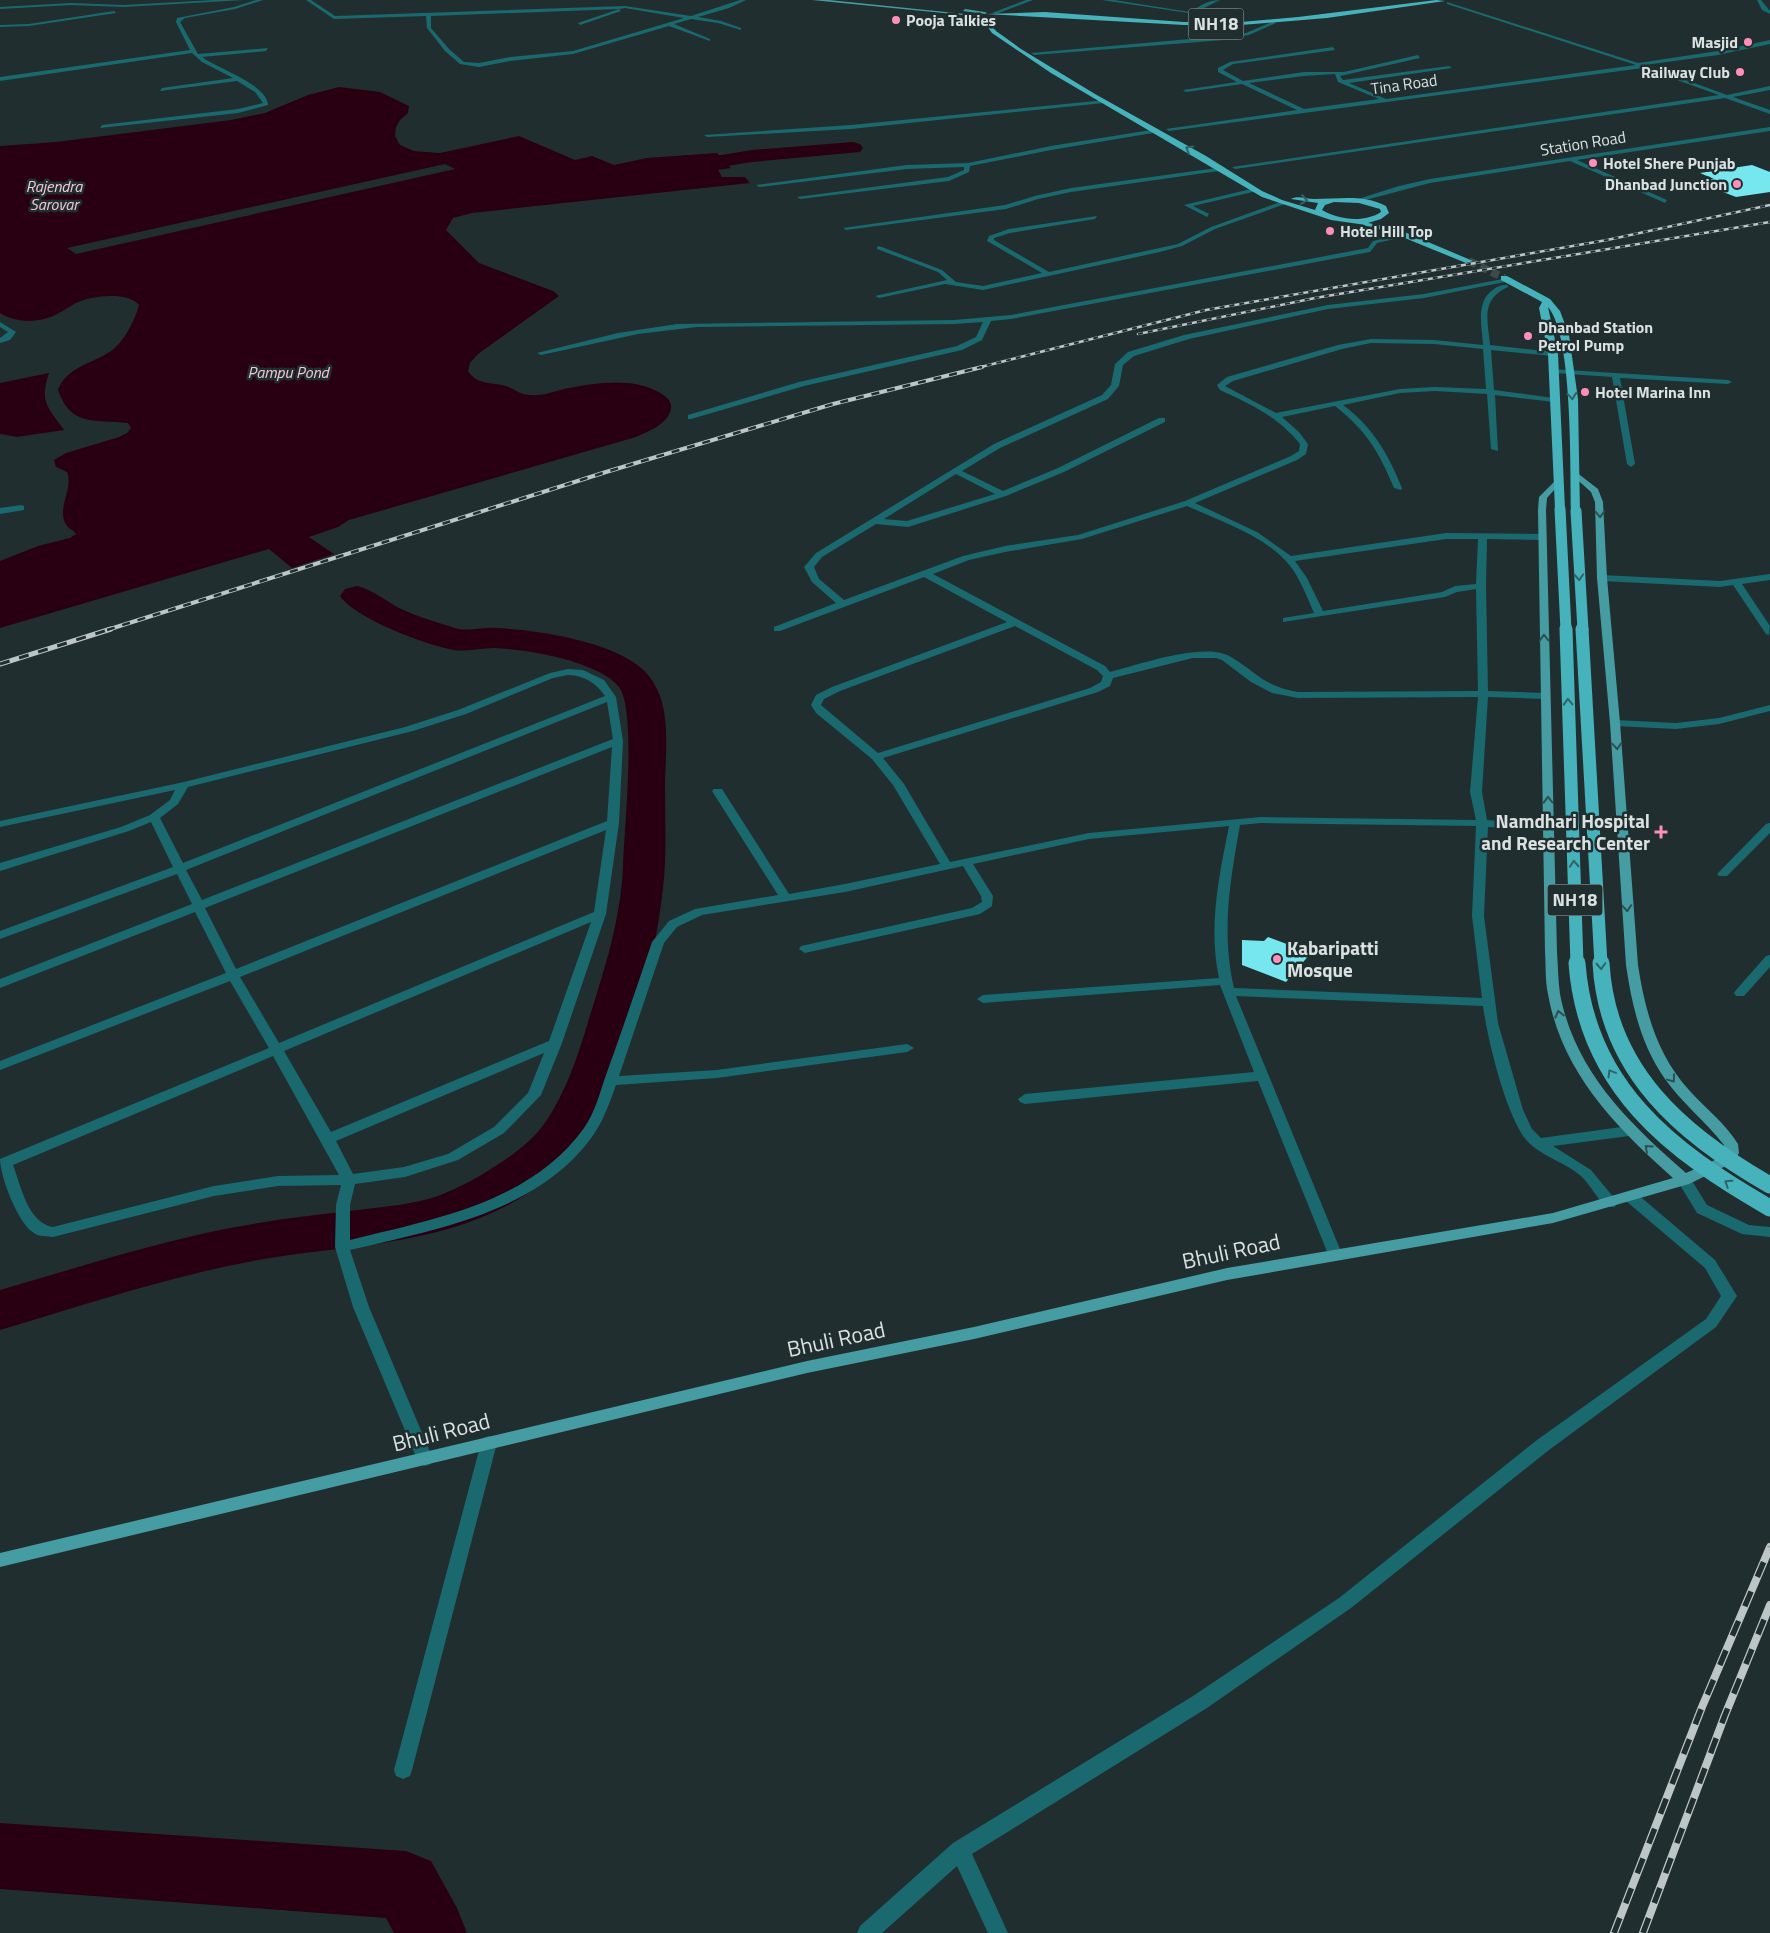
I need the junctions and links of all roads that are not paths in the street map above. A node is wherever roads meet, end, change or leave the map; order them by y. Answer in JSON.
{"nodes":[{"id":1,"x":248,"y":0,"type":"edge"},
{"id":2,"x":261,"y":0,"type":"edge"},
{"id":3,"x":308,"y":0,"type":"edge"},
{"id":4,"x":744,"y":0,"type":"edge"},
{"id":5,"x":814,"y":0,"type":"edge"},
{"id":6,"x":863,"y":0,"type":"edge"},
{"id":7,"x":1031,"y":0,"type":"edge"},
{"id":8,"x":1104,"y":0,"type":"edge"},
{"id":9,"x":1218,"y":0,"type":"edge"},
{"id":10,"x":1441,"y":0,"type":"edge"},
{"id":11,"x":1759,"y":0,"type":"edge"},
{"id":12,"x":71,"y":2,"type":"edge"},
{"id":13,"x":1449,"y":3,"type":"junction"},
{"id":14,"x":632,"y":4,"type":"dead end"},
{"id":15,"x":148,"y":5,"type":"junction"},
{"id":16,"x":625,"y":7,"type":"junction"},
{"id":17,"x":0,"y":8,"type":"edge"},
{"id":18,"x":428,"y":13,"type":"junction"},
{"id":19,"x":1770,"y":13,"type":"edge"},
{"id":20,"x":973,"y":15,"type":"joint"},
{"id":21,"x":1200,"y":15,"type":"junction"},
{"id":22,"x":990,"y":16,"type":"junction"},
{"id":23,"x":695,"y":17,"type":"junction"},
{"id":24,"x":1274,"y":23,"type":"junction"},
{"id":25,"x":580,"y":24,"type":"dead end"},
{"id":26,"x":668,"y":25,"type":"junction"},
{"id":27,"x":1230,"y":25,"type":"junction"},
{"id":28,"x":0,"y":26,"type":"edge"},
{"id":29,"x":740,"y":29,"type":"dead end"},
{"id":30,"x":708,"y":40,"type":"dead end"},
{"id":31,"x":1770,"y":42,"type":"edge"},
{"id":32,"x":266,"y":49,"type":"dead end"},
{"id":33,"x":1333,"y":49,"type":"dead end"},
{"id":34,"x":193,"y":50,"type":"junction"},
{"id":35,"x":1034,"y":53,"type":"junction"},
{"id":36,"x":198,"y":56,"type":"junction"},
{"id":37,"x":1418,"y":57,"type":"dead end"},
{"id":38,"x":1640,"y":65,"type":"junction"},
{"id":39,"x":1449,"y":68,"type":"dead end"},
{"id":40,"x":1342,"y":72,"type":"junction"},
{"id":41,"x":0,"y":79,"type":"edge"},
{"id":42,"x":240,"y":79,"type":"junction"},
{"id":43,"x":1242,"y":82,"type":"junction"},
{"id":44,"x":1343,"y":82,"type":"junction"},
{"id":45,"x":1770,"y":88,"type":"edge"},
{"id":46,"x":162,"y":90,"type":"dead end"},
{"id":47,"x":1186,"y":90,"type":"dead end"},
{"id":48,"x":1727,"y":96,"type":"junction"},
{"id":49,"x":1387,"y":100,"type":"junction"},
{"id":50,"x":1104,"y":101,"type":"junction"},
{"id":51,"x":1305,"y":112,"type":"junction"},
{"id":52,"x":1770,"y":112,"type":"edge"},
{"id":53,"x":102,"y":128,"type":"dead end"},
{"id":54,"x":1169,"y":129,"type":"junction"},
{"id":55,"x":1770,"y":129,"type":"edge"},
{"id":56,"x":1157,"y":131,"type":"junction"},
{"id":57,"x":707,"y":134,"type":"dead end"},
{"id":58,"x":1569,"y":159,"type":"junction"},
{"id":59,"x":967,"y":165,"type":"junction"},
{"id":60,"x":1235,"y":167,"type":"junction"},
{"id":61,"x":1224,"y":169,"type":"junction"},
{"id":62,"x":1251,"y":177,"type":"dead end"},
{"id":63,"x":759,"y":185,"type":"dead end"},
{"id":64,"x":1266,"y":186,"type":"dead end"},
{"id":65,"x":1255,"y":190,"type":"junction"},
{"id":66,"x":800,"y":197,"type":"dead end"},
{"id":67,"x":1334,"y":200,"type":"junction"},
{"id":68,"x":1358,"y":200,"type":"junction"},
{"id":69,"x":1665,"y":201,"type":"dead end"},
{"id":70,"x":1283,"y":203,"type":"junction"},
{"id":71,"x":1383,"y":208,"type":"junction"},
{"id":72,"x":1207,"y":215,"type":"dead end"},
{"id":73,"x":1326,"y":215,"type":"junction"},
{"id":74,"x":1392,"y":216,"type":"dead end"},
{"id":75,"x":1095,"y":217,"type":"dead end"},
{"id":76,"x":1339,"y":219,"type":"junction"},
{"id":77,"x":1400,"y":223,"type":"dead end"},
{"id":78,"x":846,"y":228,"type":"dead end"},
{"id":79,"x":1406,"y":236,"type":"junction"},
{"id":80,"x":879,"y":248,"type":"dead end"},
{"id":81,"x":1048,"y":274,"type":"junction"},
{"id":82,"x":1509,"y":280,"type":"junction"},
{"id":83,"x":953,"y":282,"type":"junction"},
{"id":84,"x":879,"y":296,"type":"dead end"},
{"id":85,"x":1547,"y":301,"type":"junction"},
{"id":86,"x":988,"y":319,"type":"junction"},
{"id":87,"x":0,"y":324,"type":"edge"},
{"id":88,"x":0,"y":341,"type":"edge"},
{"id":89,"x":1485,"y":347,"type":"junction"},
{"id":90,"x":541,"y":353,"type":"dead end"},
{"id":91,"x":1553,"y":354,"type":"junction"},
{"id":92,"x":1554,"y":371,"type":"junction"},
{"id":93,"x":1570,"y":372,"type":"junction"},
{"id":94,"x":1616,"y":375,"type":"junction"},
{"id":95,"x":1728,"y":382,"type":"dead end"},
{"id":96,"x":1492,"y":392,"type":"junction"},
{"id":97,"x":1554,"y":400,"type":"junction"},
{"id":98,"x":1337,"y":404,"type":"junction"},
{"id":99,"x":691,"y":416,"type":"dead end"},
{"id":100,"x":1278,"y":416,"type":"junction"},
{"id":101,"x":1162,"y":420,"type":"dead end"},
{"id":102,"x":1495,"y":449,"type":"dead end"},
{"id":103,"x":1631,"y":464,"type":"dead end"},
{"id":104,"x":1559,"y":466,"type":"junction"},
{"id":105,"x":956,"y":471,"type":"junction"},
{"id":106,"x":1576,"y":471,"type":"junction"},
{"id":107,"x":1559,"y":480,"type":"junction"},
{"id":108,"x":1398,"y":488,"type":"dead end"},
{"id":109,"x":1003,"y":494,"type":"junction"},
{"id":110,"x":1188,"y":502,"type":"junction"},
{"id":111,"x":20,"y":508,"type":"dead end"},
{"id":112,"x":0,"y":511,"type":"edge"},
{"id":113,"x":875,"y":521,"type":"junction"},
{"id":114,"x":1483,"y":535,"type":"junction"},
{"id":115,"x":1542,"y":537,"type":"junction"},
{"id":116,"x":1289,"y":560,"type":"junction"},
{"id":117,"x":924,"y":573,"type":"junction"},
{"id":118,"x":1602,"y":578,"type":"junction"},
{"id":119,"x":1770,"y":578,"type":"edge"},
{"id":120,"x":1736,"y":582,"type":"junction"},
{"id":121,"x":1481,"y":586,"type":"junction"},
{"id":122,"x":843,"y":604,"type":"junction"},
{"id":123,"x":1319,"y":613,"type":"junction"},
{"id":124,"x":1286,"y":620,"type":"dead end"},
{"id":125,"x":1016,"y":622,"type":"junction"},
{"id":126,"x":777,"y":629,"type":"dead end"},
{"id":127,"x":1769,"y":632,"type":"edge"},
{"id":128,"x":1108,"y":676,"type":"junction"},
{"id":129,"x":1483,"y":694,"type":"junction"},
{"id":130,"x":1545,"y":696,"type":"junction"},
{"id":131,"x":611,"y":697,"type":"junction"},
{"id":132,"x":1770,"y":708,"type":"edge"},
{"id":133,"x":1615,"y":723,"type":"junction"},
{"id":134,"x":618,"y":741,"type":"junction"},
{"id":135,"x":876,"y":757,"type":"junction"},
{"id":136,"x":184,"y":785,"type":"junction"},
{"id":137,"x":718,"y":791,"type":"dead end"},
{"id":138,"x":154,"y":817,"type":"junction"},
{"id":139,"x":613,"y":822,"type":"junction"},
{"id":140,"x":1235,"y":823,"type":"junction"},
{"id":141,"x":1482,"y":823,"type":"junction"},
{"id":142,"x":0,"y":824,"type":"edge"},
{"id":143,"x":1770,"y":826,"type":"edge"},
{"id":144,"x":1548,"y":828,"type":"junction"},
{"id":145,"x":965,"y":862,"type":"junction"},
{"id":146,"x":947,"y":866,"type":"junction"},
{"id":147,"x":0,"y":867,"type":"edge"},
{"id":148,"x":178,"y":869,"type":"junction"},
{"id":149,"x":1723,"y":874,"type":"dead end"},
{"id":150,"x":786,"y":898,"type":"junction"},
{"id":151,"x":197,"y":907,"type":"junction"},
{"id":152,"x":600,"y":914,"type":"junction"},
{"id":153,"x":0,"y":935,"type":"edge"},
{"id":154,"x":805,"y":949,"type":"dead end"},
{"id":155,"x":1770,"y":960,"type":"edge"},
{"id":156,"x":233,"y":976,"type":"junction"},
{"id":157,"x":0,"y":984,"type":"edge"},
{"id":158,"x":1227,"y":987,"type":"junction"},
{"id":159,"x":1740,"y":993,"type":"dead end"},
{"id":160,"x":983,"y":999,"type":"dead end"},
{"id":161,"x":1488,"y":1002,"type":"junction"},
{"id":162,"x":555,"y":1043,"type":"junction"},
{"id":163,"x":907,"y":1048,"type":"dead end"},
{"id":164,"x":276,"y":1050,"type":"junction"},
{"id":165,"x":0,"y":1066,"type":"edge"},
{"id":166,"x":1263,"y":1076,"type":"junction"},
{"id":167,"x":610,"y":1081,"type":"junction"},
{"id":168,"x":1025,"y":1099,"type":"dead end"},
{"id":169,"x":1629,"y":1131,"type":"junction"},
{"id":170,"x":328,"y":1139,"type":"junction"},
{"id":171,"x":1539,"y":1143,"type":"junction"},
{"id":172,"x":2,"y":1164,"type":"edge"},
{"id":173,"x":349,"y":1180,"type":"junction"},
{"id":174,"x":1684,"y":1180,"type":"junction"},
{"id":175,"x":1770,"y":1185,"type":"edge"},
{"id":176,"x":1631,"y":1197,"type":"junction"},
{"id":177,"x":1610,"y":1203,"type":"junction"},
{"id":178,"x":1770,"y":1208,"type":"edge"},
{"id":179,"x":1770,"y":1232,"type":"edge"},
{"id":180,"x":341,"y":1243,"type":"junction"},
{"id":181,"x":1334,"y":1254,"type":"junction"},
{"id":182,"x":489,"y":1443,"type":"junction"},
{"id":183,"x":424,"y":1459,"type":"junction"},
{"id":184,"x":0,"y":1560,"type":"edge"},
{"id":185,"x":403,"y":1770,"type":"dead end"},
{"id":186,"x":960,"y":1850,"type":"junction"},
{"id":187,"x":871,"y":1928,"type":"edge"},
{"id":188,"x":998,"y":1933,"type":"edge"}],
"edges":[{"from":1,"to":15,"type":"street"},
{"from":2,"to":34,"type":"street"},
{"from":3,"to":18,"type":"street"},
{"from":4,"to":23,"type":"street"},
{"from":5,"to":20,"type":"main road"},
{"from":6,"to":22,"type":"main road"},
{"from":7,"to":22,"type":"street"},
{"from":8,"to":21,"type":"street"},
{"from":9,"to":21,"type":"street"},
{"from":10,"to":13,"type":"highway","number":"NH18"},
{"from":10,"to":27,"type":"highway","number":"NH18"},
{"from":11,"to":19,"type":"street"},
{"from":12,"to":15,"type":"street"},
{"from":12,"to":17,"type":"street"},
{"from":13,"to":24,"type":"highway","number":"NH18"},
{"from":13,"to":38,"type":"street"},
{"from":14,"to":16,"type":"street"},
{"from":15,"to":28,"type":"street"},
{"from":16,"to":18,"type":"street"},
{"from":16,"to":23,"type":"street"},
{"from":16,"to":25,"type":"street"},
{"from":18,"to":26,"type":"street"},
{"from":20,"to":22,"type":"highway","number":"NH18"},
{"from":21,"to":27,"type":"street"},
{"from":22,"to":27,"type":"highway","number":"NH18"},
{"from":22,"to":35,"type":"highway","number":"NH18"},
{"from":22,"to":50,"type":"highway","number":"NH18"},
{"from":23,"to":26,"type":"street"},
{"from":23,"to":29,"type":"street"},
{"from":24,"to":27,"type":"highway","number":"NH18"},
{"from":24,"to":35,"type":"street"},
{"from":26,"to":30,"type":"street"},
{"from":31,"to":38,"type":"street","name":"Tina Road"},
{"from":32,"to":36,"type":"street"},
{"from":33,"to":43,"type":"street"},
{"from":34,"to":36,"type":"street"},
{"from":34,"to":41,"type":"street"},
{"from":35,"to":54,"type":"highway","number":"NH18"},
{"from":36,"to":42,"type":"street"},
{"from":37,"to":40,"type":"street"},
{"from":38,"to":48,"type":"street"},
{"from":38,"to":49,"type":"street","name":"Tina Road"},
{"from":39,"to":44,"type":"street"},
{"from":40,"to":43,"type":"street"},
{"from":40,"to":44,"type":"street"},
{"from":42,"to":46,"type":"street"},
{"from":42,"to":53,"type":"street"},
{"from":43,"to":47,"type":"street"},
{"from":43,"to":51,"type":"street"},
{"from":44,"to":49,"type":"street"},
{"from":45,"to":48,"type":"street"},
{"from":48,"to":52,"type":"street"},
{"from":48,"to":60,"type":"street"},
{"from":49,"to":51,"type":"street","name":"Tina Road"},
{"from":50,"to":56,"type":"highway","number":"NH18"},
{"from":50,"to":57,"type":"street"},
{"from":51,"to":54,"type":"street","name":"Tina Road"},
{"from":54,"to":60,"type":"highway","number":"NH18"},
{"from":55,"to":58,"type":"street","name":"Station Road"},
{"from":56,"to":59,"type":"street"},
{"from":61,"to":56,"type":"highway","number":"NH18","one_way":true},
{"from":58,"to":68,"type":"street","name":"Station Road"},
{"from":58,"to":69,"type":"street"},
{"from":59,"to":63,"type":"street"},
{"from":59,"to":66,"type":"street"},
{"from":60,"to":62,"type":"highway","number":"NH18"},
{"from":61,"to":65,"type":"highway","number":"NH18"},
{"from":61,"to":78,"type":"street"},
{"from":64,"to":67,"type":"highway","one_way":true},
{"from":65,"to":70,"type":"highway","number":"NH18"},
{"from":65,"to":72,"type":"street"},
{"from":67,"to":68,"type":"highway"},
{"from":67,"to":73,"type":"highway"},
{"from":68,"to":71,"type":"highway"},
{"from":70,"to":73,"type":"highway","number":"NH18"},
{"from":70,"to":81,"type":"street"},
{"from":71,"to":74,"type":"highway"},
{"from":71,"to":76,"type":"highway","number":"NH18"},
{"from":73,"to":76,"type":"highway","number":"NH18"},
{"from":75,"to":81,"type":"street"},
{"from":76,"to":79,"type":"highway","number":"NH18"},
{"from":77,"to":79,"type":"highway","number":"NH18"},
{"from":79,"to":86,"type":"street"},
{"from":80,"to":83,"type":"street"},
{"from":81,"to":83,"type":"street"},
{"from":82,"to":85,"type":"highway","number":"NH18"},
{"from":82,"to":89,"type":"street"},
{"from":82,"to":105,"type":"street"},
{"from":83,"to":84,"type":"street"},
{"from":85,"to":91,"type":"highway","number":"NH18"},
{"from":85,"to":93,"type":"highway","number":"NH18"},
{"from":86,"to":90,"type":"street"},
{"from":86,"to":99,"type":"street"},
{"from":87,"to":88,"type":"street"},
{"from":89,"to":91,"type":"street"},
{"from":89,"to":96,"type":"street"},
{"from":89,"to":100,"type":"street"},
{"from":91,"to":92,"type":"highway","number":"NH18"},
{"from":92,"to":93,"type":"street"},
{"from":92,"to":97,"type":"highway","number":"NH18"},
{"from":93,"to":94,"type":"street"},
{"from":93,"to":106,"type":"highway","number":"NH18","one_way":true},
{"from":94,"to":95,"type":"street"},
{"from":94,"to":103,"type":"street"},
{"from":96,"to":97,"type":"street"},
{"from":96,"to":98,"type":"street"},
{"from":96,"to":102,"type":"street"},
{"from":97,"to":104,"type":"highway","number":"NH18"},
{"from":98,"to":100,"type":"street"},
{"from":98,"to":108,"type":"street"},
{"from":100,"to":110,"type":"street"},
{"from":101,"to":109,"type":"street"},
{"from":104,"to":106,"type":"highway"},
{"from":104,"to":107,"type":"highway","number":"NH18"},
{"from":105,"to":109,"type":"street"},
{"from":105,"to":113,"type":"street"},
{"from":106,"to":118,"type":"main road","one_way":true},
{"from":106,"to":175,"type":"highway","number":"NH18","one_way":true,"bridge":true},
{"from":107,"to":115,"type":"main road"},
{"from":178,"to":107,"type":"highway","number":"NH18","one_way":true,"bridge":true},
{"from":109,"to":113,"type":"street"},
{"from":110,"to":116,"type":"street"},
{"from":110,"to":117,"type":"street"},
{"from":111,"to":112,"type":"street"},
{"from":113,"to":122,"type":"street"},
{"from":114,"to":115,"type":"street"},
{"from":114,"to":116,"type":"street"},
{"from":114,"to":121,"type":"street"},
{"from":130,"to":115,"type":"main road","one_way":true},
{"from":116,"to":123,"type":"street"},
{"from":117,"to":122,"type":"street"},
{"from":117,"to":125,"type":"street"},
{"from":118,"to":120,"type":"street"},
{"from":118,"to":133,"type":"main road"},
{"from":119,"to":120,"type":"street"},
{"from":120,"to":127,"type":"street"},
{"from":121,"to":123,"type":"street"},
{"from":121,"to":129,"type":"street"},
{"from":122,"to":126,"type":"street"},
{"from":123,"to":124,"type":"street"},
{"from":125,"to":128,"type":"street"},
{"from":125,"to":135,"type":"street"},
{"from":128,"to":129,"type":"street"},
{"from":128,"to":135,"type":"street"},
{"from":129,"to":130,"type":"street"},
{"from":129,"to":141,"type":"street"},
{"from":144,"to":130,"type":"main road","one_way":true},
{"from":131,"to":134,"type":"street"},
{"from":131,"to":136,"type":"street"},
{"from":131,"to":148,"type":"street"},
{"from":132,"to":133,"type":"street"},
{"from":133,"to":174,"type":"main road","name":"Bhuli Road","one_way":true},
{"from":134,"to":139,"type":"street"},
{"from":134,"to":151,"type":"street"},
{"from":135,"to":146,"type":"street"},
{"from":136,"to":138,"type":"street"},
{"from":136,"to":142,"type":"street"},
{"from":137,"to":150,"type":"street"},
{"from":138,"to":147,"type":"street"},
{"from":138,"to":148,"type":"street"},
{"from":139,"to":152,"type":"street"},
{"from":139,"to":156,"type":"street"},
{"from":140,"to":141,"type":"street"},
{"from":140,"to":145,"type":"street"},
{"from":140,"to":158,"type":"street"},
{"from":141,"to":144,"type":"street"},
{"from":141,"to":161,"type":"street"},
{"from":143,"to":149,"type":"street"},
{"from":169,"to":144,"type":"main road","one_way":true},
{"from":145,"to":146,"type":"street"},
{"from":145,"to":154,"type":"street"},
{"from":146,"to":150,"type":"street"},
{"from":148,"to":151,"type":"street"},
{"from":148,"to":153,"type":"street"},
{"from":150,"to":167,"type":"street"},
{"from":151,"to":156,"type":"street"},
{"from":151,"to":157,"type":"street"},
{"from":152,"to":162,"type":"street"},
{"from":152,"to":164,"type":"street"},
{"from":155,"to":159,"type":"street"},
{"from":156,"to":164,"type":"street"},
{"from":156,"to":165,"type":"street"},
{"from":158,"to":160,"type":"street"},
{"from":158,"to":161,"type":"street"},
{"from":158,"to":166,"type":"street"},
{"from":161,"to":171,"type":"street"},
{"from":162,"to":170,"type":"street"},
{"from":162,"to":173,"type":"street"},
{"from":163,"to":167,"type":"street"},
{"from":164,"to":170,"type":"street"},
{"from":164,"to":172,"type":"street"},
{"from":166,"to":168,"type":"street"},
{"from":166,"to":181,"type":"street"},
{"from":167,"to":180,"type":"street"},
{"from":169,"to":171,"type":"street"},
{"from":174,"to":169,"type":"main road","one_way":true},
{"from":170,"to":173,"type":"street"},
{"from":171,"to":177,"type":"street"},
{"from":172,"to":173,"type":"street"},
{"from":173,"to":180,"type":"street"},
{"from":174,"to":176,"type":"main road","name":"Bhuli Road"},
{"from":174,"to":179,"type":"street"},
{"from":176,"to":177,"type":"main road","name":"Bhuli Road"},
{"from":176,"to":186,"type":"street"},
{"from":177,"to":181,"type":"main road","name":"Bhuli Road"},
{"from":180,"to":183,"type":"street"},
{"from":181,"to":182,"type":"main road","name":"Bhuli Road"},
{"from":182,"to":183,"type":"main road","name":"Bhuli Road"},
{"from":182,"to":185,"type":"street"},
{"from":183,"to":184,"type":"main road","name":"Bhuli Road"},
{"from":186,"to":187,"type":"street"},
{"from":186,"to":188,"type":"street"}]}
